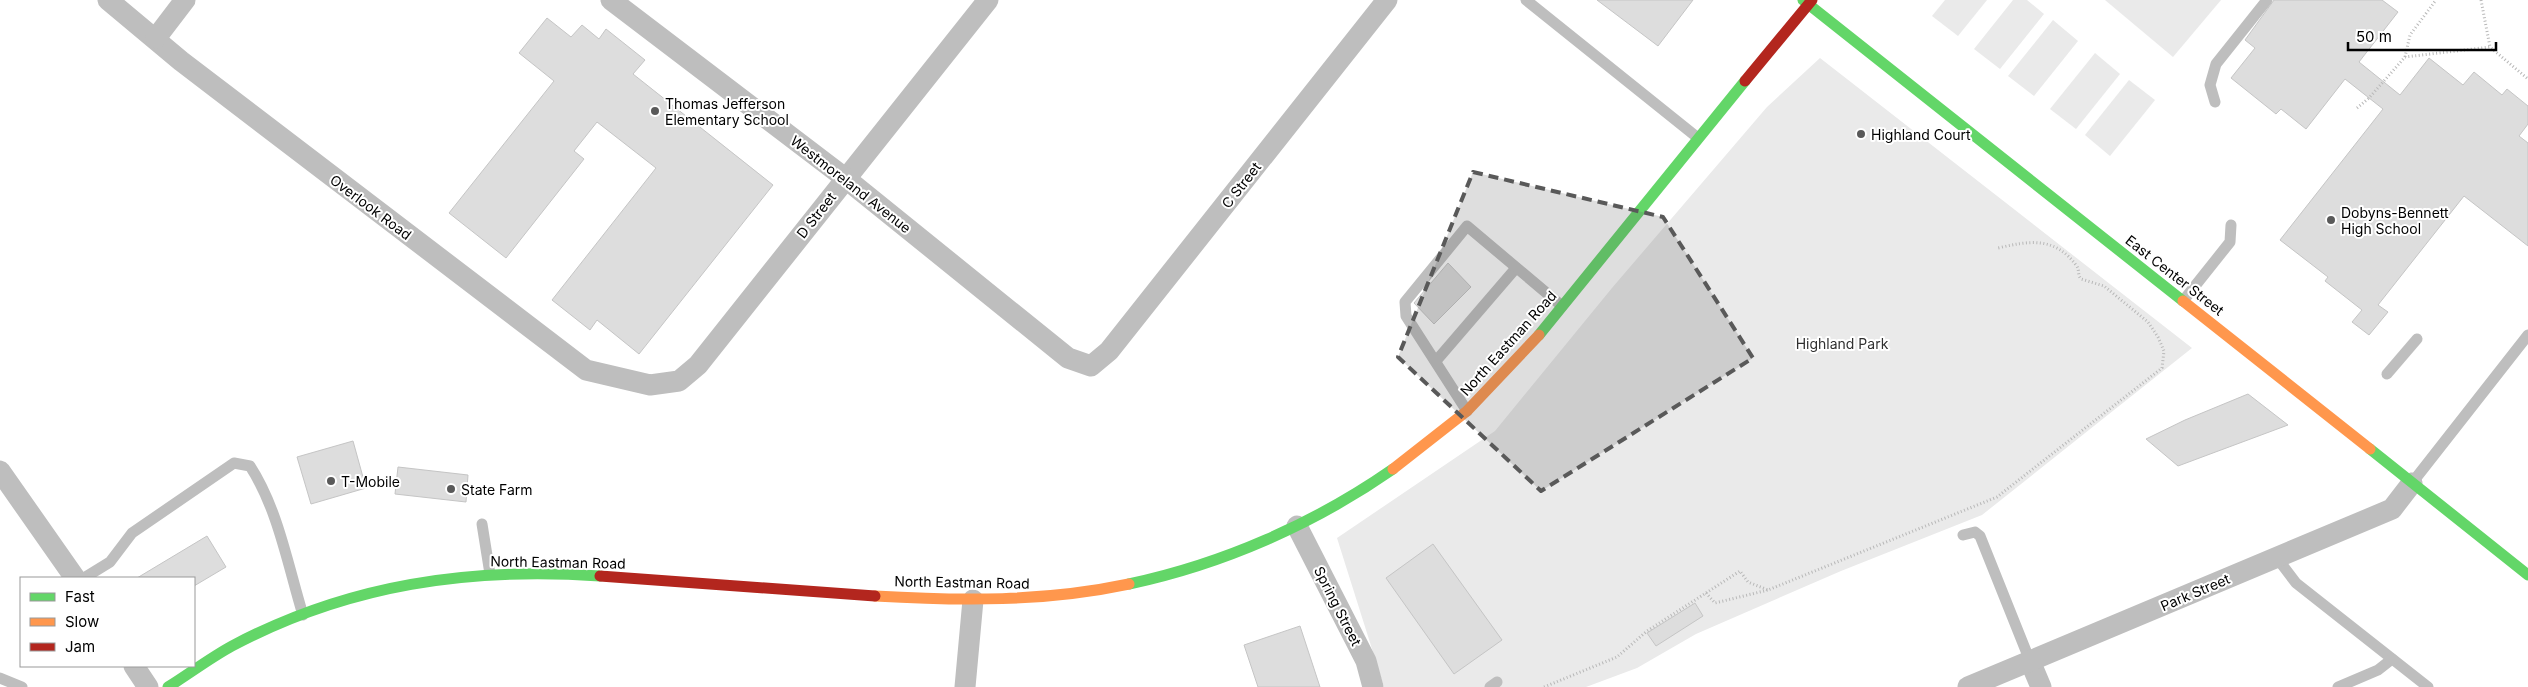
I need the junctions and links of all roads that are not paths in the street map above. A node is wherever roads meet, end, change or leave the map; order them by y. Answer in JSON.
{"nodes":[{"id":1,"x":108,"y":0,"type":"edge"},
{"id":2,"x":185,"y":0,"type":"edge"},
{"id":3,"x":611,"y":0,"type":"edge"},
{"id":4,"x":988,"y":0,"type":"edge"},
{"id":5,"x":1387,"y":0,"type":"edge"},
{"id":6,"x":1526,"y":0,"type":"edge"},
{"id":7,"x":2267,"y":0,"type":"edge"},
{"id":8,"x":1807,"y":1,"type":"edge"},
{"id":9,"x":156,"y":38,"type":"junction"},
{"id":10,"x":2215,"y":102,"type":"dead end"},
{"id":11,"x":1698,"y":138,"type":"junction"},
{"id":12,"x":844,"y":178,"type":"junction"},
{"id":13,"x":2231,"y":226,"type":"dead end"},
{"id":14,"x":1516,"y":268,"type":"junction"},
{"id":15,"x":2183,"y":301,"type":"junction"},
{"id":16,"x":1562,"y":306,"type":"junction"},
{"id":17,"x":2528,"y":335,"type":"edge"},
{"id":18,"x":2417,"y":339,"type":"dead end"},
{"id":19,"x":1436,"y":361,"type":"junction"},
{"id":20,"x":1091,"y":366,"type":"joint"},
{"id":21,"x":2388,"y":374,"type":"dead end"},
{"id":22,"x":650,"y":385,"type":"joint"},
{"id":23,"x":1467,"y":411,"type":"junction"},
{"id":24,"x":0,"y":471,"type":"edge"},
{"id":25,"x":2412,"y":483,"type":"junction"},
{"id":26,"x":482,"y":524,"type":"dead end"},
{"id":27,"x":1297,"y":526,"type":"junction"},
{"id":28,"x":1963,"y":535,"type":"dead end"},
{"id":29,"x":2277,"y":558,"type":"junction"},
{"id":30,"x":490,"y":575,"type":"junction"},
{"id":31,"x":2528,"y":575,"type":"edge"},
{"id":32,"x":74,"y":577,"type":"edge"},
{"id":33,"x":86,"y":577,"type":"edge"},
{"id":34,"x":973,"y":600,"type":"junction"},
{"id":35,"x":302,"y":615,"type":"junction"},
{"id":36,"x":2392,"y":659,"type":"junction"},
{"id":37,"x":2030,"y":661,"type":"junction"},
{"id":38,"x":135,"y":667,"type":"edge"},
{"id":39,"x":0,"y":678,"type":"edge"},
{"id":40,"x":22,"y":687,"type":"edge"},
{"id":41,"x":148,"y":687,"type":"edge"},
{"id":42,"x":168,"y":687,"type":"edge"},
{"id":43,"x":965,"y":687,"type":"edge"},
{"id":44,"x":1373,"y":687,"type":"edge"},
{"id":45,"x":1968,"y":687,"type":"edge"},
{"id":46,"x":2041,"y":687,"type":"edge"},
{"id":47,"x":2338,"y":687,"type":"edge"},
{"id":48,"x":2428,"y":687,"type":"edge"}],
"edges":[{"from":1,"to":9,"type":"street","name":"Overlook Road"},
{"from":2,"to":9,"type":"street"},
{"from":3,"to":12,"type":"street","name":"Westmoreland Avenue"},
{"from":4,"to":12,"type":"street","name":"D Street"},
{"from":5,"to":20,"type":"street","name":"C Street"},
{"from":6,"to":11,"type":"lane"},
{"from":7,"to":10,"type":"lane"},
{"from":8,"to":11,"type":"main road","name":"North Eastman Road"},
{"from":8,"to":15,"type":"main road","name":"East Center Street"},
{"from":9,"to":22,"type":"street","name":"Overlook Road"},
{"from":11,"to":16,"type":"main road","name":"North Eastman Road"},
{"from":12,"to":20,"type":"street","name":"Westmoreland Avenue"},
{"from":12,"to":22,"type":"street","name":"D Street"},
{"from":13,"to":15,"type":"lane"},
{"from":14,"to":16,"type":"lane"},
{"from":14,"to":19,"type":"lane"},
{"from":14,"to":19,"type":"lane"},
{"from":15,"to":25,"type":"main road","name":"East Center Street"},
{"from":16,"to":23,"type":"main road","name":"North Eastman Road"},
{"from":17,"to":25,"type":"lane"},
{"from":18,"to":21,"type":"lane"},
{"from":19,"to":23,"type":"lane"},
{"from":23,"to":27,"type":"main road","name":"North Eastman Road"},
{"from":24,"to":32,"type":"street"},
{"from":25,"to":29,"type":"street","name":"Park Street"},
{"from":25,"to":31,"type":"main road","name":"East Center Street"},
{"from":26,"to":30,"type":"lane"},
{"from":27,"to":34,"type":"main road","name":"North Eastman Road"},
{"from":27,"to":44,"type":"street","name":"Spring Street"},
{"from":28,"to":37,"type":"lane"},
{"from":29,"to":36,"type":"lane"},
{"from":29,"to":37,"type":"street","name":"Park Street"},
{"from":30,"to":34,"type":"main road","name":"North Eastman Road"},
{"from":30,"to":35,"type":"main road","name":"North Eastman Road"},
{"from":33,"to":35,"type":"lane"},
{"from":34,"to":43,"type":"street"},
{"from":35,"to":42,"type":"main road","name":"North Eastman Road"},
{"from":36,"to":47,"type":"lane"},
{"from":36,"to":48,"type":"lane"},
{"from":37,"to":45,"type":"street","name":"Park Street"},
{"from":37,"to":46,"type":"street"},
{"from":38,"to":41,"type":"street"},
{"from":39,"to":40,"type":"lane"}]}
